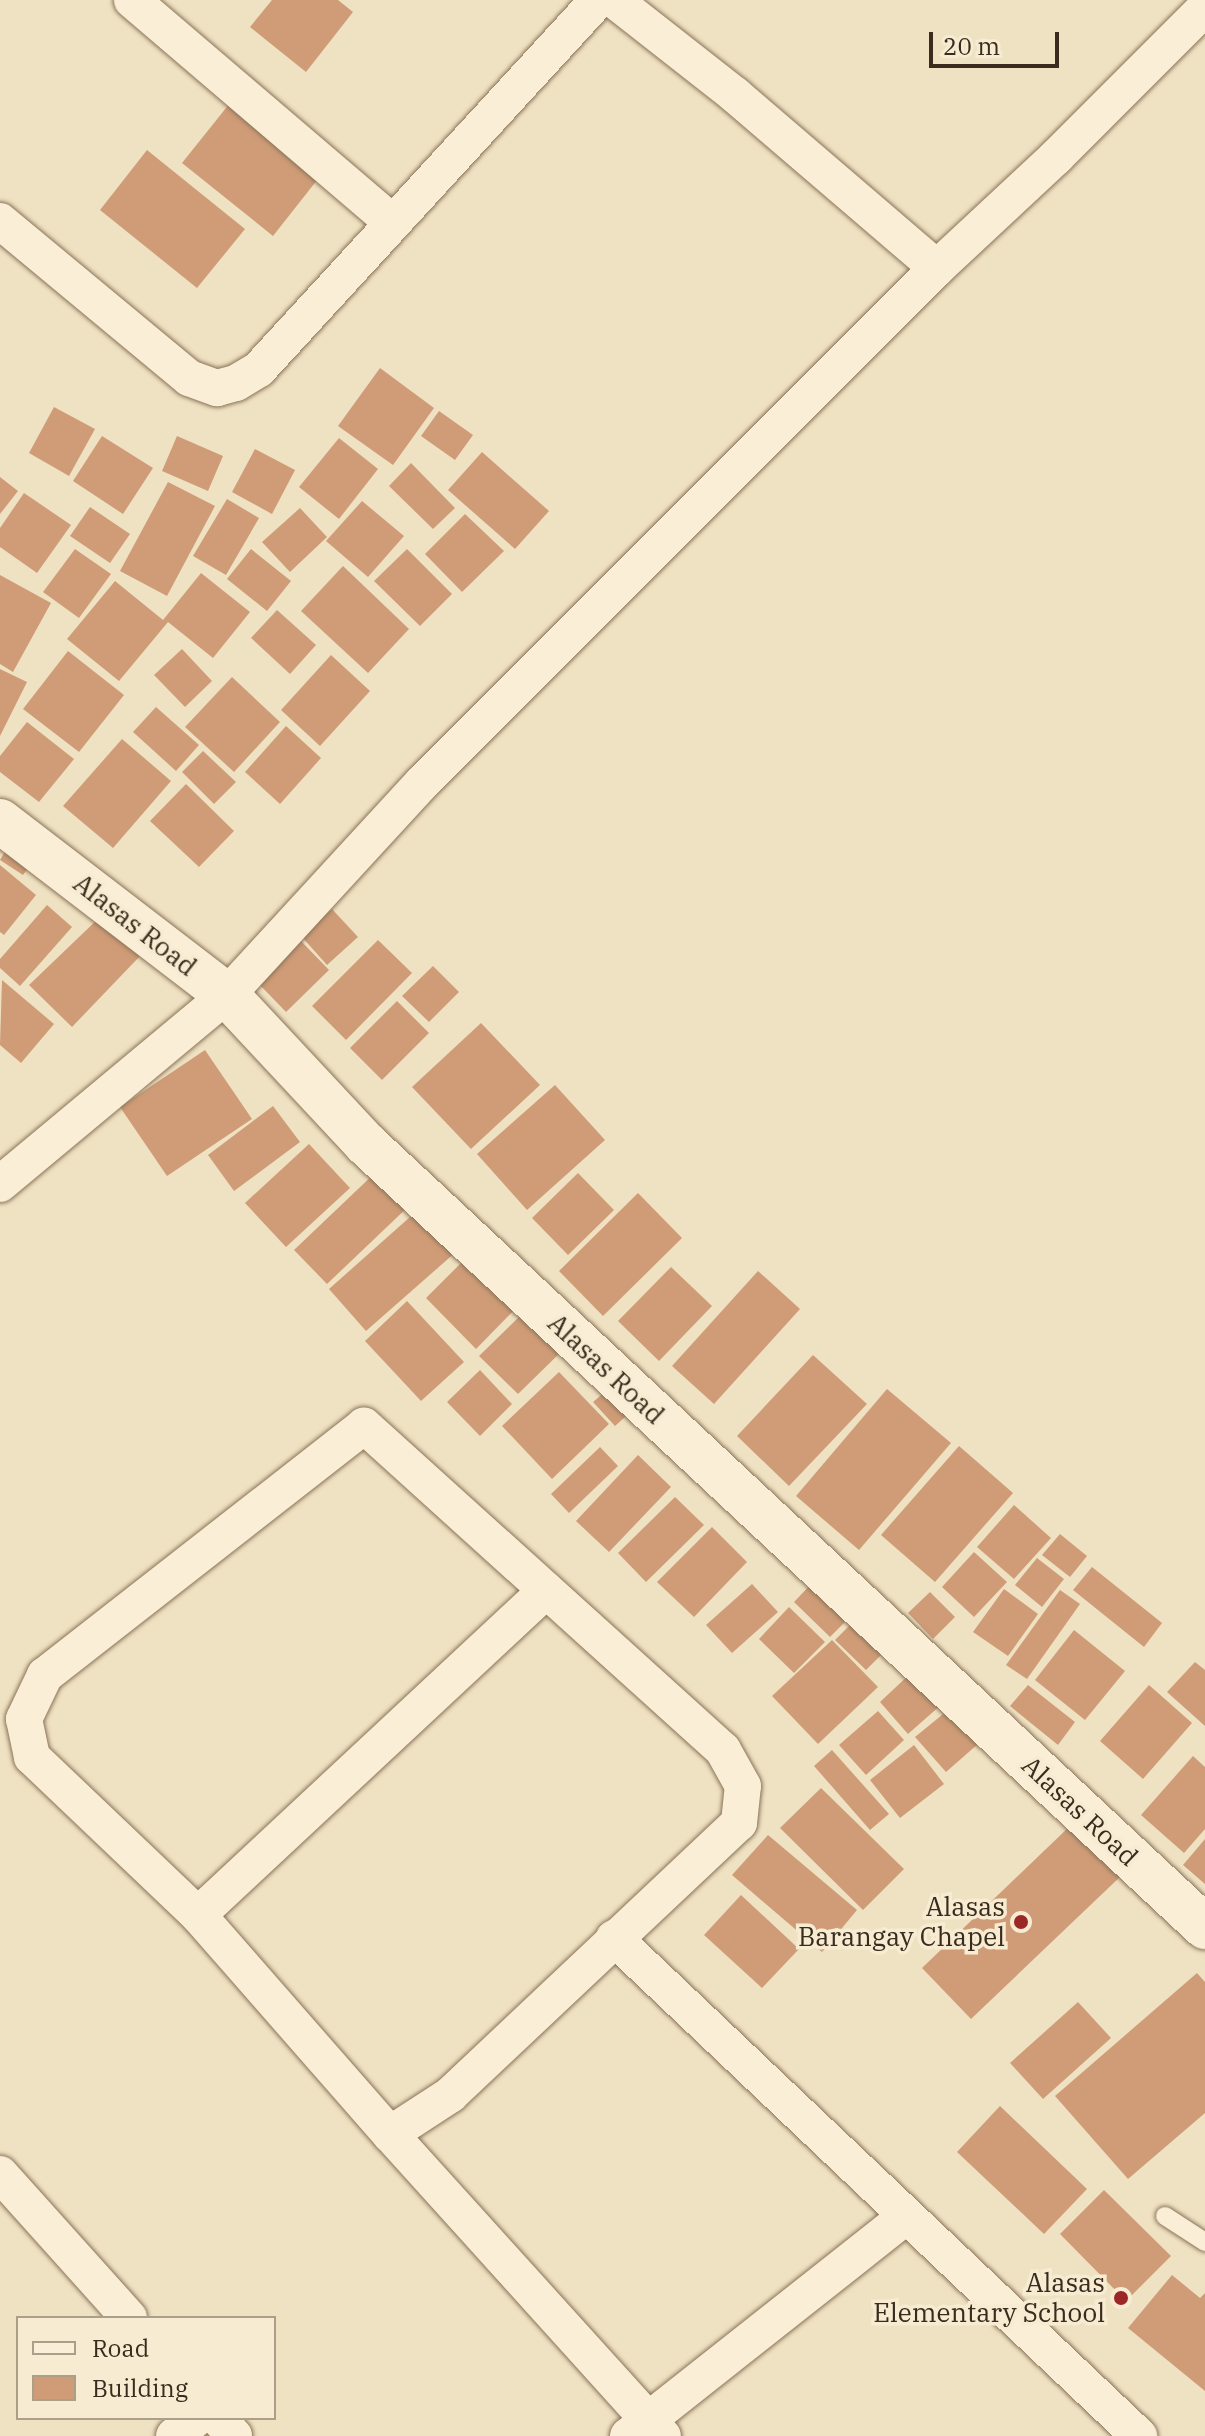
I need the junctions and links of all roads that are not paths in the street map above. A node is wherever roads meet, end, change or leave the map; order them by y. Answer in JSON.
{"nodes":[{"id":1,"x":132,"y":0,"type":"edge"},
{"id":2,"x":598,"y":0,"type":"edge"},
{"id":3,"x":614,"y":0,"type":"edge"},
{"id":4,"x":1205,"y":8,"type":"edge"},
{"id":5,"x":0,"y":221,"type":"edge"},
{"id":6,"x":393,"y":223,"type":"junction"},
{"id":7,"x":937,"y":268,"type":"junction"},
{"id":8,"x":0,"y":821,"type":"edge"},
{"id":9,"x":227,"y":995,"type":"junction"},
{"id":10,"x":0,"y":1184,"type":"edge"},
{"id":11,"x":546,"y":1590,"type":"junction"},
{"id":12,"x":12,"y":1719,"type":"edge"},
{"id":13,"x":198,"y":1915,"type":"junction"},
{"id":14,"x":1205,"y":1927,"type":"edge"},
{"id":15,"x":614,"y":1938,"type":"junction"},
{"id":16,"x":390,"y":2134,"type":"junction"},
{"id":17,"x":0,"y":2174,"type":"edge"},
{"id":18,"x":907,"y":2216,"type":"junction"},
{"id":19,"x":1165,"y":2216,"type":"dead end"},
{"id":20,"x":1205,"y":2242,"type":"edge"},
{"id":21,"x":127,"y":2316,"type":"edge"},
{"id":22,"x":194,"y":2420,"type":"edge"},
{"id":23,"x":220,"y":2420,"type":"edge"},
{"id":24,"x":646,"y":2430,"type":"edge"},
{"id":25,"x":174,"y":2436,"type":"edge"},
{"id":26,"x":234,"y":2436,"type":"edge"},
{"id":27,"x":1139,"y":2436,"type":"edge"}],
"edges":[{"from":1,"to":6,"type":"street"},
{"from":2,"to":6,"type":"street"},
{"from":3,"to":7,"type":"street"},
{"from":4,"to":7,"type":"street"},
{"from":5,"to":6,"type":"street"},
{"from":7,"to":9,"type":"street"},
{"from":8,"to":9,"type":"street","name":"Alasas Road"},
{"from":9,"to":10,"type":"street"},
{"from":9,"to":14,"type":"street","name":"Alasas Road"},
{"from":11,"to":12,"type":"street"},
{"from":11,"to":13,"type":"street"},
{"from":11,"to":15,"type":"street"},
{"from":12,"to":13,"type":"street"},
{"from":13,"to":16,"type":"street"},
{"from":15,"to":16,"type":"street"},
{"from":15,"to":18,"type":"street"},
{"from":16,"to":24,"type":"street"},
{"from":17,"to":21,"type":"street"},
{"from":18,"to":24,"type":"street"},
{"from":18,"to":27,"type":"street"},
{"from":19,"to":20,"type":"lane"},
{"from":22,"to":25,"type":"street"},
{"from":23,"to":26,"type":"street"}]}
